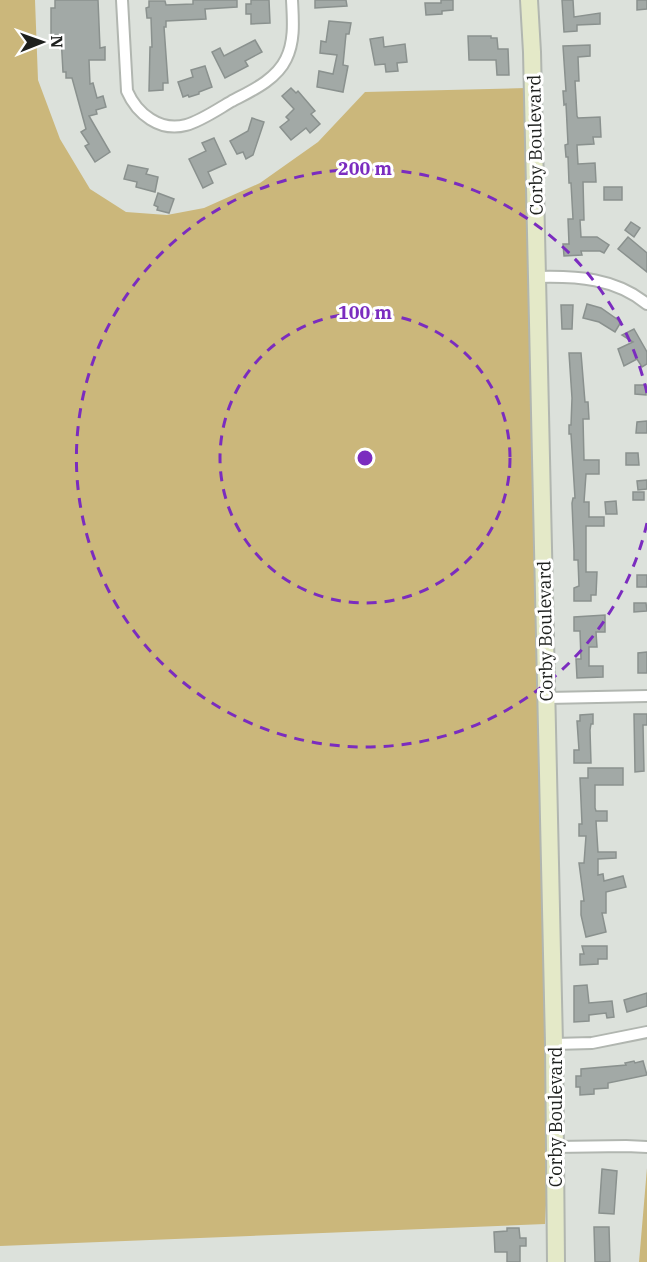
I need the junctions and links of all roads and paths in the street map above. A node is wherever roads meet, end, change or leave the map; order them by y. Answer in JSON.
{"nodes":[{"id":1,"x":122,"y":0,"type":"edge"},
{"id":2,"x":292,"y":0,"type":"edge"},
{"id":3,"x":529,"y":0,"type":"edge"},
{"id":4,"x":538,"y":277,"type":"junction"},
{"id":5,"x":647,"y":304,"type":"edge"},
{"id":6,"x":647,"y":696,"type":"edge"},
{"id":7,"x":547,"y":698,"type":"junction"},
{"id":8,"x":647,"y":1032,"type":"edge"},
{"id":9,"x":554,"y":1044,"type":"junction"},
{"id":10,"x":555,"y":1147,"type":"junction"},
{"id":11,"x":647,"y":1147,"type":"edge"},
{"id":12,"x":556,"y":1262,"type":"edge"}],
"edges":[{"from":1,"to":2,"type":"street"},
{"from":3,"to":4,"type":"street","name":"Corby Boulevard"},
{"from":4,"to":5,"type":"street"},
{"from":4,"to":7,"type":"street","name":"Corby Boulevard"},
{"from":6,"to":7,"type":"street"},
{"from":7,"to":9,"type":"street","name":"Corby Boulevard"},
{"from":8,"to":9,"type":"street"},
{"from":9,"to":10,"type":"street","name":"Corby Boulevard"},
{"from":10,"to":11,"type":"street"},
{"from":10,"to":12,"type":"street","name":"Corby Boulevard"}]}
